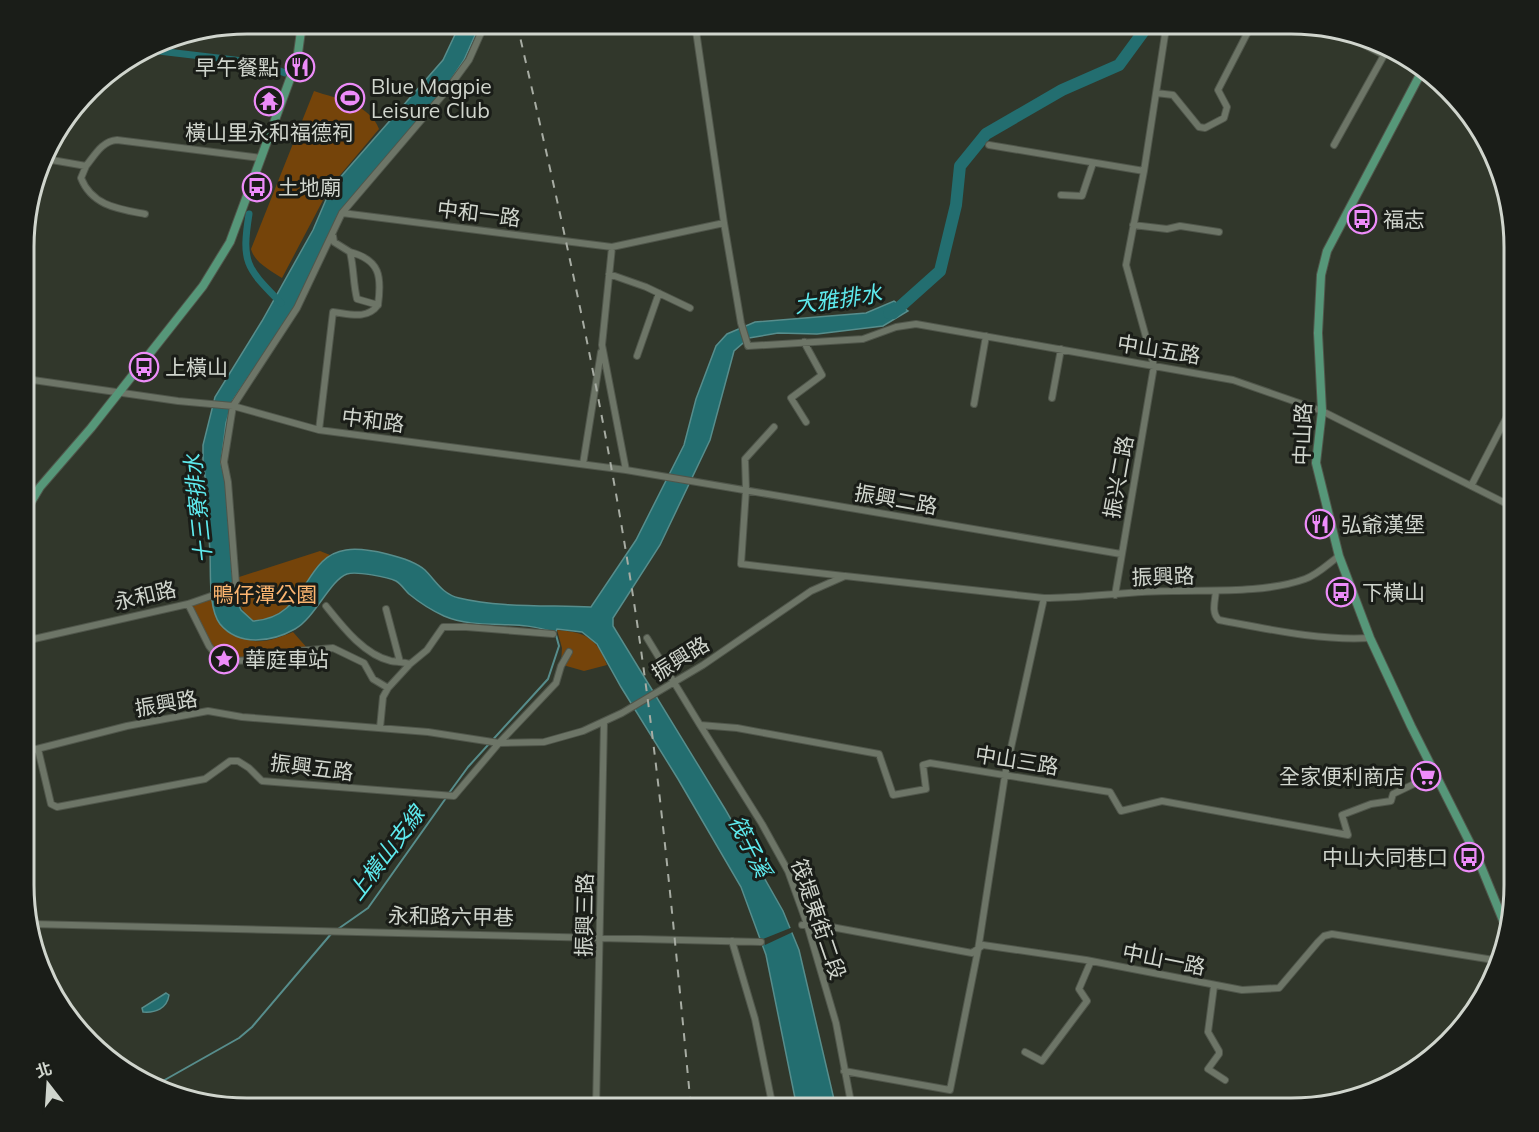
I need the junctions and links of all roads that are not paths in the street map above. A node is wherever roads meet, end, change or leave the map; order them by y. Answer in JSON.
{"nodes":[{"id":1,"x":301,"y":34,"type":"edge"},
{"id":2,"x":480,"y":34,"type":"edge"},
{"id":3,"x":697,"y":34,"type":"edge"},
{"id":4,"x":1165,"y":35,"type":"edge"},
{"id":5,"x":1246,"y":35,"type":"edge"},
{"id":6,"x":1384,"y":55,"type":"edge"},
{"id":7,"x":1419,"y":77,"type":"edge"},
{"id":8,"x":1156,"y":93,"type":"junction"},
{"id":9,"x":989,"y":145,"type":"dead end"},
{"id":10,"x":1334,"y":145,"type":"dead end"},
{"id":11,"x":261,"y":158,"type":"junction"},
{"id":12,"x":53,"y":160,"type":"edge"},
{"id":13,"x":1093,"y":163,"type":"junction"},
{"id":14,"x":86,"y":166,"type":"junction"},
{"id":15,"x":1144,"y":171,"type":"junction"},
{"id":16,"x":1061,"y":195,"type":"dead end"},
{"id":17,"x":342,"y":213,"type":"junction"},
{"id":18,"x":145,"y":214,"type":"dead end"},
{"id":19,"x":724,"y":223,"type":"junction"},
{"id":20,"x":1133,"y":225,"type":"junction"},
{"id":21,"x":1219,"y":232,"type":"dead end"},
{"id":22,"x":332,"y":235,"type":"junction"},
{"id":23,"x":612,"y":247,"type":"junction"},
{"id":24,"x":350,"y":252,"type":"junction"},
{"id":25,"x":609,"y":274,"type":"junction"},
{"id":26,"x":660,"y":293,"type":"junction"},
{"id":27,"x":378,"y":305,"type":"junction"},
{"id":28,"x":690,"y":308,"type":"dead end"},
{"id":29,"x":986,"y":336,"type":"junction"},
{"id":30,"x":804,"y":342,"type":"junction"},
{"id":31,"x":602,"y":345,"type":"junction"},
{"id":32,"x":1061,"y":350,"type":"junction"},
{"id":33,"x":637,"y":356,"type":"dead end"},
{"id":34,"x":1154,"y":366,"type":"junction"},
{"id":35,"x":34,"y":380,"type":"edge"},
{"id":36,"x":118,"y":393,"type":"junction"},
{"id":37,"x":1052,"y":398,"type":"dead end"},
{"id":38,"x":974,"y":404,"type":"dead end"},
{"id":39,"x":232,"y":405,"type":"junction"},
{"id":40,"x":1322,"y":411,"type":"junction"},
{"id":41,"x":806,"y":422,"type":"dead end"},
{"id":42,"x":1504,"y":422,"type":"edge"},
{"id":43,"x":774,"y":428,"type":"dead end"},
{"id":44,"x":320,"y":430,"type":"junction"},
{"id":45,"x":583,"y":464,"type":"junction"},
{"id":46,"x":626,"y":470,"type":"junction"},
{"id":47,"x":665,"y":476,"type":"joint"},
{"id":48,"x":1471,"y":486,"type":"junction"},
{"id":49,"x":746,"y":490,"type":"junction"},
{"id":50,"x":34,"y":496,"type":"edge"},
{"id":51,"x":1504,"y":502,"type":"edge"},
{"id":52,"x":1121,"y":554,"type":"junction"},
{"id":53,"x":1339,"y":556,"type":"junction"},
{"id":54,"x":845,"y":576,"type":"junction"},
{"id":55,"x":1216,"y":591,"type":"junction"},
{"id":56,"x":1115,"y":595,"type":"junction"},
{"id":57,"x":1044,"y":598,"type":"junction"},
{"id":58,"x":188,"y":604,"type":"junction"},
{"id":59,"x":326,"y":606,"type":"dead end"},
{"id":60,"x":386,"y":609,"type":"dead end"},
{"id":61,"x":553,"y":634,"type":"dead end"},
{"id":62,"x":647,"y":638,"type":"dead end"},
{"id":63,"x":1370,"y":638,"type":"junction"},
{"id":64,"x":35,"y":639,"type":"edge"},
{"id":65,"x":568,"y":652,"type":"dead end"},
{"id":66,"x":400,"y":662,"type":"junction"},
{"id":67,"x":410,"y":664,"type":"junction"},
{"id":68,"x":673,"y":683,"type":"junction"},
{"id":69,"x":387,"y":688,"type":"junction"},
{"id":70,"x":604,"y":722,"type":"junction"},
{"id":71,"x":699,"y":725,"type":"junction"},
{"id":72,"x":380,"y":728,"type":"junction"},
{"id":73,"x":499,"y":743,"type":"junction"},
{"id":74,"x":38,"y":749,"type":"junction"},
{"id":75,"x":35,"y":750,"type":"edge"},
{"id":76,"x":1005,"y":774,"type":"junction"},
{"id":77,"x":1435,"y":774,"type":"junction"},
{"id":78,"x":1502,"y":918,"type":"edge"},
{"id":79,"x":39,"y":924,"type":"edge"},
{"id":80,"x":805,"y":924,"type":"junction"},
{"id":81,"x":600,"y":937,"type":"junction"},
{"id":82,"x":732,"y":942,"type":"junction"},
{"id":83,"x":761,"y":942,"type":"dead end"},
{"id":84,"x":978,"y":950,"type":"junction"},
{"id":85,"x":1491,"y":959,"type":"edge"},
{"id":86,"x":1091,"y":962,"type":"junction"},
{"id":87,"x":1214,"y":986,"type":"junction"},
{"id":88,"x":1024,"y":1052,"type":"dead end"},
{"id":89,"x":844,"y":1071,"type":"junction"},
{"id":90,"x":1225,"y":1080,"type":"dead end"},
{"id":91,"x":596,"y":1097,"type":"edge"},
{"id":92,"x":771,"y":1098,"type":"edge"},
{"id":93,"x":850,"y":1098,"type":"edge"}],
"edges":[{"from":1,"to":11,"type":"main road"},
{"from":2,"to":17,"type":"street"},
{"from":3,"to":19,"type":"street"},
{"from":4,"to":8,"type":"street"},
{"from":5,"to":8,"type":"street"},
{"from":6,"to":10,"type":"street"},
{"from":7,"to":40,"type":"main road","name":"中山路"},
{"from":8,"to":15,"type":"street"},
{"from":9,"to":13,"type":"street"},
{"from":11,"to":14,"type":"street"},
{"from":11,"to":36,"type":"main road"},
{"from":12,"to":14,"type":"street"},
{"from":13,"to":15,"type":"street"},
{"from":13,"to":16,"type":"street"},
{"from":14,"to":18,"type":"street"},
{"from":15,"to":20,"type":"street"},
{"from":17,"to":22,"type":"street"},
{"from":17,"to":23,"type":"street","name":"中和一路"},
{"from":19,"to":23,"type":"street"},
{"from":19,"to":30,"type":"street","name":"中山五路"},
{"from":20,"to":21,"type":"street"},
{"from":20,"to":34,"type":"street"},
{"from":22,"to":24,"type":"street"},
{"from":22,"to":39,"type":"street"},
{"from":23,"to":25,"type":"street"},
{"from":24,"to":27,"type":"street"},
{"from":24,"to":27,"type":"street"},
{"from":25,"to":26,"type":"street"},
{"from":25,"to":31,"type":"street"},
{"from":26,"to":28,"type":"street"},
{"from":26,"to":33,"type":"street"},
{"from":27,"to":44,"type":"street"},
{"from":29,"to":30,"type":"street","name":"中山五路"},
{"from":29,"to":32,"type":"street","name":"中山五路"},
{"from":29,"to":38,"type":"street"},
{"from":30,"to":41,"type":"street"},
{"from":31,"to":45,"type":"street"},
{"from":31,"to":46,"type":"street"},
{"from":32,"to":34,"type":"street","name":"中山五路"},
{"from":32,"to":37,"type":"street"},
{"from":34,"to":40,"type":"street","name":"中山五路"},
{"from":34,"to":52,"type":"street","name":"振兴二路"},
{"from":35,"to":36,"type":"street"},
{"from":36,"to":39,"type":"street","name":"中和路"},
{"from":36,"to":50,"type":"main road"},
{"from":39,"to":44,"type":"street","name":"中和路"},
{"from":39,"to":58,"type":"street","name":"永和路"},
{"from":40,"to":48,"type":"street","name":"中山五路"},
{"from":40,"to":53,"type":"main road","name":"中山路"},
{"from":42,"to":48,"type":"street"},
{"from":43,"to":49,"type":"street"},
{"from":44,"to":45,"type":"street","name":"中和路"},
{"from":45,"to":46,"type":"street","name":"中和路"},
{"from":46,"to":47,"type":"street","name":"中和路"},
{"from":47,"to":49,"type":"street","name":"振興二路"},
{"from":48,"to":51,"type":"street","name":"中山五路"},
{"from":49,"to":52,"type":"street","name":"振興二路"},
{"from":49,"to":54,"type":"street"},
{"from":52,"to":56,"type":"street","name":"振兴二路"},
{"from":53,"to":55,"type":"street","name":"振興路"},
{"from":53,"to":63,"type":"main road","name":"中山路"},
{"from":54,"to":57,"type":"street","name":"振興路"},
{"from":54,"to":68,"type":"street","name":"振興路"},
{"from":55,"to":56,"type":"street","name":"振興路"},
{"from":55,"to":63,"type":"street"},
{"from":56,"to":57,"type":"street","name":"振興路"},
{"from":57,"to":76,"type":"street"},
{"from":58,"to":64,"type":"street","name":"永和路"},
{"from":58,"to":69,"type":"street"},
{"from":59,"to":66,"type":"street"},
{"from":60,"to":66,"type":"street"},
{"from":61,"to":67,"type":"street"},
{"from":62,"to":68,"type":"street"},
{"from":63,"to":77,"type":"main road","name":"中山路"},
{"from":65,"to":73,"type":"street","name":"振興五路"},
{"from":66,"to":67,"type":"street"},
{"from":67,"to":69,"type":"street"},
{"from":68,"to":70,"type":"street","name":"振興路"},
{"from":68,"to":71,"type":"street"},
{"from":69,"to":72,"type":"street"},
{"from":70,"to":73,"type":"street","name":"振興路"},
{"from":70,"to":81,"type":"street","name":"振興三路"},
{"from":71,"to":76,"type":"street","name":"中山三路"},
{"from":71,"to":80,"type":"street","name":"筏堤東街二段"},
{"from":72,"to":73,"type":"street","name":"振興路"},
{"from":72,"to":74,"type":"street","name":"振興路"},
{"from":73,"to":74,"type":"street","name":"振興五路"},
{"from":74,"to":75,"type":"street","name":"振興路"},
{"from":76,"to":77,"type":"street","name":"中山三路"},
{"from":76,"to":84,"type":"street"},
{"from":77,"to":78,"type":"main road","name":"中山路"},
{"from":79,"to":81,"type":"street","name":"永和路六甲巷"},
{"from":80,"to":84,"type":"street","name":"中山一路"},
{"from":80,"to":89,"type":"street","name":"筏堤東街二段"},
{"from":81,"to":82,"type":"street","name":"永和路六甲巷"},
{"from":81,"to":91,"type":"street","name":"振興三路"},
{"from":82,"to":83,"type":"street","name":"永和路六甲巷"},
{"from":82,"to":92,"type":"street"},
{"from":84,"to":86,"type":"street","name":"中山一路"},
{"from":84,"to":89,"type":"street"},
{"from":85,"to":87,"type":"street","name":"中山一路"},
{"from":86,"to":87,"type":"street","name":"中山一路"},
{"from":86,"to":88,"type":"street"},
{"from":87,"to":90,"type":"street"},
{"from":89,"to":93,"type":"street","name":"筏堤東街二段"}]}
